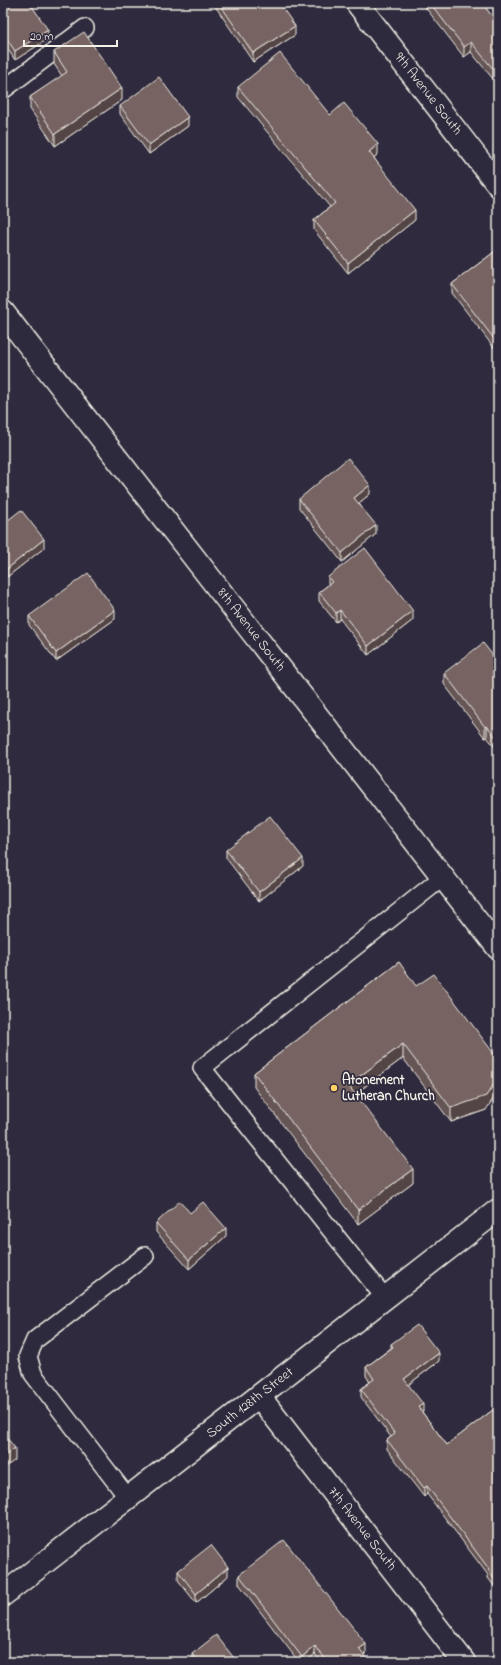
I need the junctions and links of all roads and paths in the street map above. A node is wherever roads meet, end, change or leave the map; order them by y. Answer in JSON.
{"nodes":[{"id":1,"x":357,"y":3,"type":"edge"},
{"id":2,"x":85,"y":28,"type":"dead end"},
{"id":3,"x":3,"y":90,"type":"edge"},
{"id":4,"x":498,"y":184,"type":"edge"},
{"id":5,"x":3,"y":312,"type":"edge"},
{"id":6,"x":443,"y":877,"type":"junction"},
{"id":7,"x":498,"y":948,"type":"edge"},
{"id":8,"x":498,"y":1210,"type":"edge"},
{"id":9,"x":145,"y":1256,"type":"dead end"},
{"id":10,"x":385,"y":1298,"type":"junction"},
{"id":11,"x":259,"y":1396,"type":"junction"},
{"id":12,"x":128,"y":1498,"type":"junction"},
{"id":13,"x":3,"y":1595,"type":"edge"},
{"id":14,"x":464,"y":1662,"type":"edge"}],
"edges":[{"from":1,"to":4,"type":"street","name":"9th Avenue South"},
{"from":2,"to":3,"type":"lane"},
{"from":5,"to":6,"type":"street","name":"8th Avenue South"},
{"from":6,"to":7,"type":"street","name":"8th Avenue South"},
{"from":6,"to":10,"type":"lane"},
{"from":8,"to":10,"type":"street","name":"South 128th Street"},
{"from":9,"to":12,"type":"lane"},
{"from":10,"to":11,"type":"street","name":"South 128th Street"},
{"from":11,"to":12,"type":"street","name":"South 128th Street"},
{"from":11,"to":14,"type":"street","name":"7th Avenue South"},
{"from":12,"to":13,"type":"street","name":"South 128th Street"}]}
